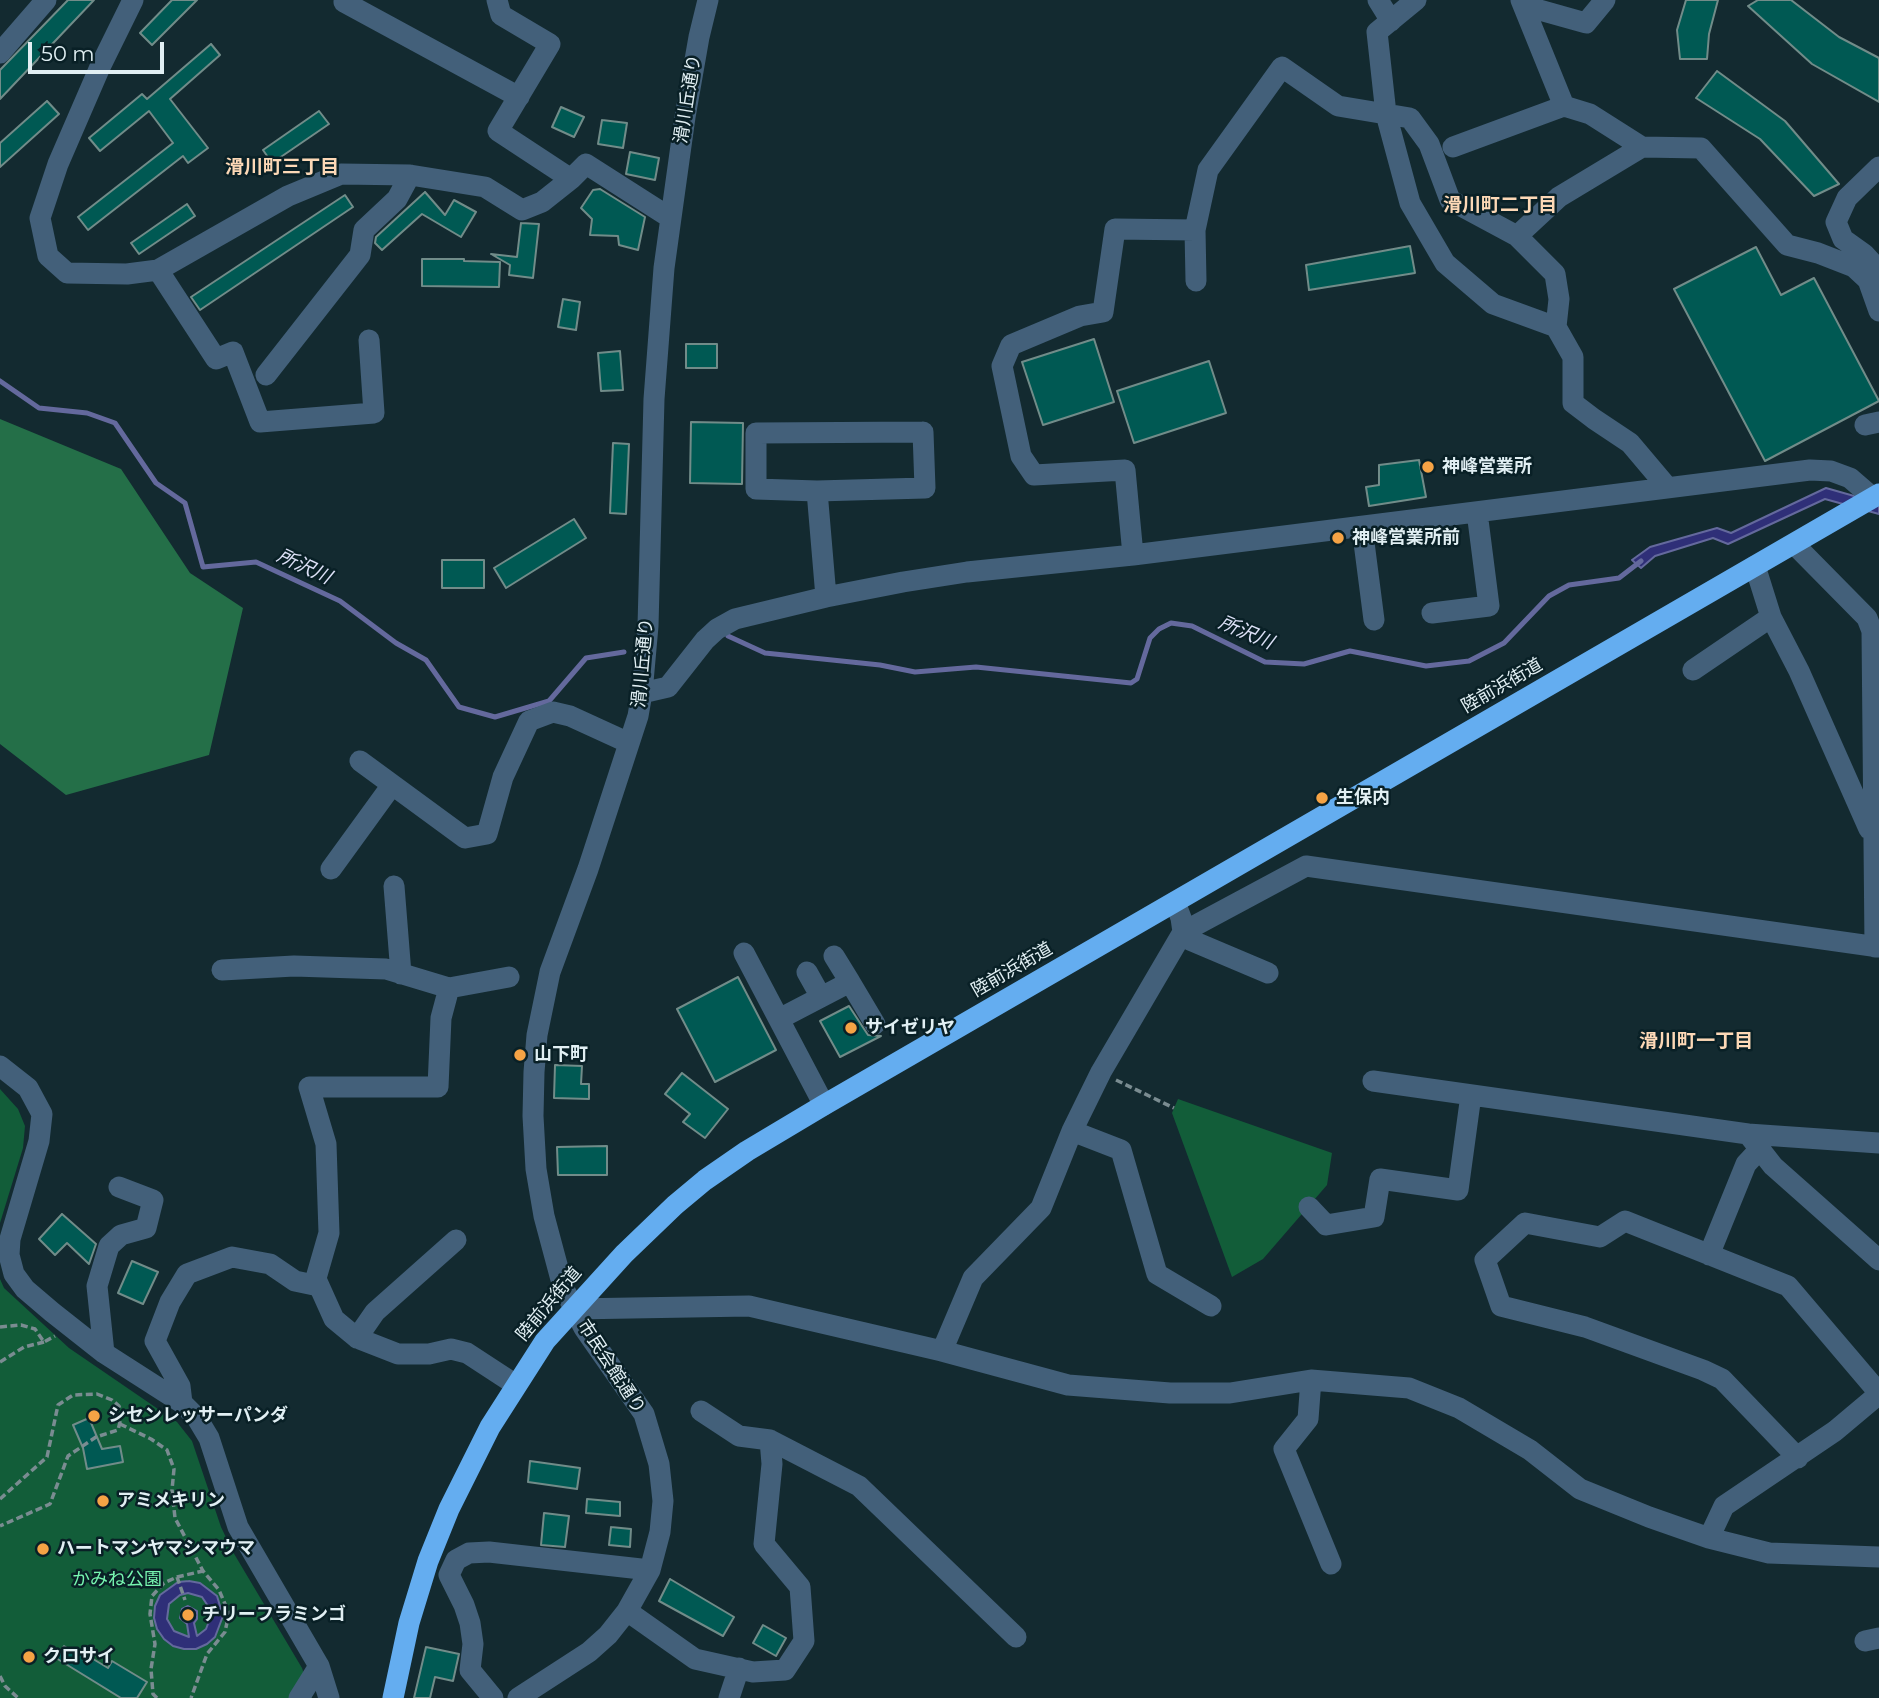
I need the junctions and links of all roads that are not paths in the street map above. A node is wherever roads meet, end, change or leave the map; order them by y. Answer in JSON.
{"nodes":[{"id":1,"x":46,"y":0,"type":"edge"},
{"id":2,"x":133,"y":0,"type":"edge"},
{"id":3,"x":345,"y":0,"type":"edge"},
{"id":4,"x":496,"y":0,"type":"edge"},
{"id":5,"x":708,"y":0,"type":"edge"},
{"id":6,"x":1378,"y":0,"type":"edge"},
{"id":7,"x":1416,"y":0,"type":"edge"},
{"id":8,"x":1605,"y":0,"type":"edge"},
{"id":9,"x":1523,"y":3,"type":"edge"},
{"id":10,"x":1391,"y":21,"type":"junction"},
{"id":11,"x":0,"y":53,"type":"edge"},
{"id":12,"x":519,"y":97,"type":"junction"},
{"id":13,"x":1564,"y":106,"type":"junction"},
{"id":14,"x":1386,"y":114,"type":"junction"},
{"id":15,"x":1453,"y":147,"type":"dead end"},
{"id":16,"x":1642,"y":147,"type":"junction"},
{"id":17,"x":1879,"y":167,"type":"edge"},
{"id":18,"x":410,"y":175,"type":"junction"},
{"id":19,"x":571,"y":179,"type":"junction"},
{"id":20,"x":669,"y":217,"type":"junction"},
{"id":21,"x":1195,"y":230,"type":"junction"},
{"id":22,"x":1517,"y":236,"type":"junction"},
{"id":23,"x":158,"y":270,"type":"junction"},
{"id":24,"x":1879,"y":270,"type":"edge"},
{"id":25,"x":1196,"y":281,"type":"dead end"},
{"id":26,"x":1879,"y":311,"type":"edge"},
{"id":27,"x":1556,"y":327,"type":"junction"},
{"id":28,"x":369,"y":340,"type":"dead end"},
{"id":29,"x":266,"y":375,"type":"dead end"},
{"id":30,"x":1668,"y":488,"type":"junction"},
{"id":31,"x":817,"y":491,"type":"junction"},
{"id":32,"x":1876,"y":495,"type":"edge"},
{"id":33,"x":1477,"y":512,"type":"junction"},
{"id":34,"x":1362,"y":527,"type":"junction"},
{"id":35,"x":1794,"y":544,"type":"junction"},
{"id":36,"x":1133,"y":555,"type":"junction"},
{"id":37,"x":1755,"y":566,"type":"junction"},
{"id":38,"x":826,"y":597,"type":"junction"},
{"id":39,"x":1432,"y":613,"type":"dead end"},
{"id":40,"x":1770,"y":617,"type":"junction"},
{"id":41,"x":1374,"y":620,"type":"dead end"},
{"id":42,"x":1693,"y":670,"type":"dead end"},
{"id":43,"x":642,"y":693,"type":"junction"},
{"id":44,"x":629,"y":743,"type":"junction"},
{"id":45,"x":360,"y":761,"type":"dead end"},
{"id":46,"x":392,"y":785,"type":"junction"},
{"id":47,"x":1873,"y":838,"type":"junction"},
{"id":48,"x":331,"y":869,"type":"dead end"},
{"id":49,"x":394,"y":886,"type":"dead end"},
{"id":50,"x":1175,"y":902,"type":"junction"},
{"id":51,"x":1183,"y":932,"type":"junction"},
{"id":52,"x":1877,"y":947,"type":"edge"},
{"id":53,"x":744,"y":953,"type":"dead end"},
{"id":54,"x":834,"y":956,"type":"dead end"},
{"id":55,"x":222,"y":970,"type":"dead end"},
{"id":56,"x":807,"y":972,"type":"dead end"},
{"id":57,"x":1268,"y":973,"type":"dead end"},
{"id":58,"x":401,"y":974,"type":"junction"},
{"id":59,"x":509,"y":977,"type":"dead end"},
{"id":60,"x":850,"y":982,"type":"junction"},
{"id":61,"x":449,"y":988,"type":"junction"},
{"id":62,"x":821,"y":998,"type":"junction"},
{"id":63,"x":779,"y":1019,"type":"junction"},
{"id":64,"x":875,"y":1024,"type":"dead end"},
{"id":65,"x":0,"y":1066,"type":"edge"},
{"id":66,"x":1373,"y":1081,"type":"dead end"},
{"id":67,"x":1471,"y":1095,"type":"junction"},
{"id":68,"x":824,"y":1105,"type":"junction"},
{"id":69,"x":1072,"y":1130,"type":"junction"},
{"id":70,"x":1754,"y":1142,"type":"junction"},
{"id":71,"x":1879,"y":1143,"type":"edge"},
{"id":72,"x":119,"y":1187,"type":"dead end"},
{"id":73,"x":1308,"y":1207,"type":"dead end"},
{"id":74,"x":456,"y":1240,"type":"dead end"},
{"id":75,"x":1710,"y":1255,"type":"junction"},
{"id":76,"x":1879,"y":1260,"type":"edge"},
{"id":77,"x":316,"y":1279,"type":"junction"},
{"id":78,"x":1212,"y":1306,"type":"dead end"},
{"id":79,"x":573,"y":1309,"type":"junction"},
{"id":80,"x":357,"y":1338,"type":"junction"},
{"id":81,"x":942,"y":1351,"type":"junction"},
{"id":82,"x":104,"y":1353,"type":"junction"},
{"id":83,"x":1311,"y":1380,"type":"junction"},
{"id":84,"x":516,"y":1385,"type":"junction"},
{"id":85,"x":1879,"y":1394,"type":"edge"},
{"id":86,"x":182,"y":1403,"type":"junction"},
{"id":87,"x":701,"y":1411,"type":"dead end"},
{"id":88,"x":770,"y":1440,"type":"junction"},
{"id":89,"x":1798,"y":1458,"type":"junction"},
{"id":90,"x":1709,"y":1538,"type":"junction"},
{"id":91,"x":1879,"y":1557,"type":"edge"},
{"id":92,"x":1331,"y":1564,"type":"dead end"},
{"id":93,"x":650,"y":1570,"type":"junction"},
{"id":94,"x":626,"y":1611,"type":"junction"},
{"id":95,"x":1016,"y":1637,"type":"dead end"},
{"id":96,"x":318,"y":1666,"type":"junction"},
{"id":97,"x":739,"y":1668,"type":"junction"},
{"id":98,"x":299,"y":1698,"type":"edge"},
{"id":99,"x":328,"y":1698,"type":"edge"},
{"id":100,"x":393,"y":1698,"type":"edge"},
{"id":101,"x":493,"y":1698,"type":"edge"},
{"id":102,"x":518,"y":1698,"type":"edge"},
{"id":103,"x":729,"y":1698,"type":"edge"}],
"edges":[{"from":1,"to":11,"type":"street"},
{"from":2,"to":23,"type":"street"},
{"from":3,"to":12,"type":"street"},
{"from":4,"to":12,"type":"street"},
{"from":5,"to":20,"type":"street","name":"滑川丘通り"},
{"from":6,"to":10,"type":"street"},
{"from":7,"to":10,"type":"street"},
{"from":8,"to":9,"type":"street"},
{"from":9,"to":13,"type":"street"},
{"from":10,"to":14,"type":"street"},
{"from":12,"to":19,"type":"street"},
{"from":13,"to":15,"type":"street"},
{"from":13,"to":16,"type":"street"},
{"from":14,"to":21,"type":"street"},
{"from":14,"to":22,"type":"street"},
{"from":14,"to":27,"type":"street"},
{"from":16,"to":22,"type":"street"},
{"from":16,"to":26,"type":"street"},
{"from":17,"to":24,"type":"street"},
{"from":18,"to":19,"type":"street"},
{"from":18,"to":23,"type":"street"},
{"from":18,"to":29,"type":"street"},
{"from":19,"to":20,"type":"street"},
{"from":20,"to":43,"type":"street","name":"滑川丘通り"},
{"from":21,"to":25,"type":"street"},
{"from":21,"to":36,"type":"street"},
{"from":22,"to":27,"type":"street"},
{"from":23,"to":28,"type":"street"},
{"from":27,"to":30,"type":"street"},
{"from":30,"to":32,"type":"street"},
{"from":30,"to":33,"type":"street"},
{"from":31,"to":31,"type":"street"},
{"from":31,"to":38,"type":"street"},
{"from":32,"to":35,"type":"highway","name":"陸前浜街道"},
{"from":33,"to":34,"type":"street"},
{"from":33,"to":39,"type":"street"},
{"from":34,"to":36,"type":"street"},
{"from":34,"to":41,"type":"street"},
{"from":35,"to":37,"type":"highway","name":"陸前浜街道"},
{"from":35,"to":47,"type":"street"},
{"from":36,"to":38,"type":"street"},
{"from":37,"to":40,"type":"street"},
{"from":37,"to":50,"type":"highway","name":"陸前浜街道"},
{"from":38,"to":43,"type":"street"},
{"from":40,"to":42,"type":"street"},
{"from":40,"to":47,"type":"street"},
{"from":43,"to":44,"type":"street","name":"滑川丘通り"},
{"from":44,"to":46,"type":"street"},
{"from":44,"to":79,"type":"street","name":"滑川丘通り"},
{"from":45,"to":46,"type":"street"},
{"from":46,"to":48,"type":"street"},
{"from":47,"to":52,"type":"street"},
{"from":49,"to":58,"type":"street"},
{"from":50,"to":51,"type":"street"},
{"from":50,"to":68,"type":"highway","name":"陸前浜街道"},
{"from":51,"to":52,"type":"street"},
{"from":51,"to":57,"type":"street"},
{"from":51,"to":69,"type":"street"},
{"from":53,"to":63,"type":"street"},
{"from":54,"to":60,"type":"street"},
{"from":55,"to":58,"type":"street"},
{"from":56,"to":62,"type":"street"},
{"from":58,"to":61,"type":"street"},
{"from":59,"to":61,"type":"street"},
{"from":60,"to":62,"type":"street"},
{"from":60,"to":64,"type":"street"},
{"from":61,"to":77,"type":"street"},
{"from":62,"to":63,"type":"street"},
{"from":63,"to":68,"type":"street"},
{"from":65,"to":82,"type":"street"},
{"from":66,"to":67,"type":"street"},
{"from":67,"to":70,"type":"street"},
{"from":67,"to":73,"type":"street"},
{"from":68,"to":79,"type":"highway","name":"陸前浜街道"},
{"from":69,"to":78,"type":"street"},
{"from":69,"to":81,"type":"street"},
{"from":70,"to":71,"type":"street"},
{"from":70,"to":75,"type":"street"},
{"from":70,"to":76,"type":"street"},
{"from":72,"to":82,"type":"street"},
{"from":74,"to":80,"type":"street"},
{"from":75,"to":85,"type":"street"},
{"from":75,"to":89,"type":"street"},
{"from":77,"to":80,"type":"street"},
{"from":77,"to":86,"type":"street"},
{"from":79,"to":81,"type":"street"},
{"from":79,"to":84,"type":"highway","name":"陸前浜街道"},
{"from":79,"to":93,"type":"street","name":"市民会館通り"},
{"from":80,"to":84,"type":"street"},
{"from":81,"to":83,"type":"street"},
{"from":82,"to":86,"type":"street"},
{"from":83,"to":90,"type":"street"},
{"from":83,"to":92,"type":"street"},
{"from":84,"to":100,"type":"highway","name":"陸前浜街道"},
{"from":85,"to":89,"type":"street"},
{"from":86,"to":96,"type":"street"},
{"from":87,"to":88,"type":"street"},
{"from":88,"to":95,"type":"street"},
{"from":88,"to":97,"type":"street"},
{"from":89,"to":90,"type":"street"},
{"from":90,"to":91,"type":"street"},
{"from":93,"to":94,"type":"street","name":"市民会館通り"},
{"from":93,"to":101,"type":"street"},
{"from":94,"to":97,"type":"street"},
{"from":94,"to":102,"type":"street","name":"市民会館通り"},
{"from":96,"to":98,"type":"street"},
{"from":96,"to":99,"type":"street"},
{"from":97,"to":103,"type":"street"}]}
